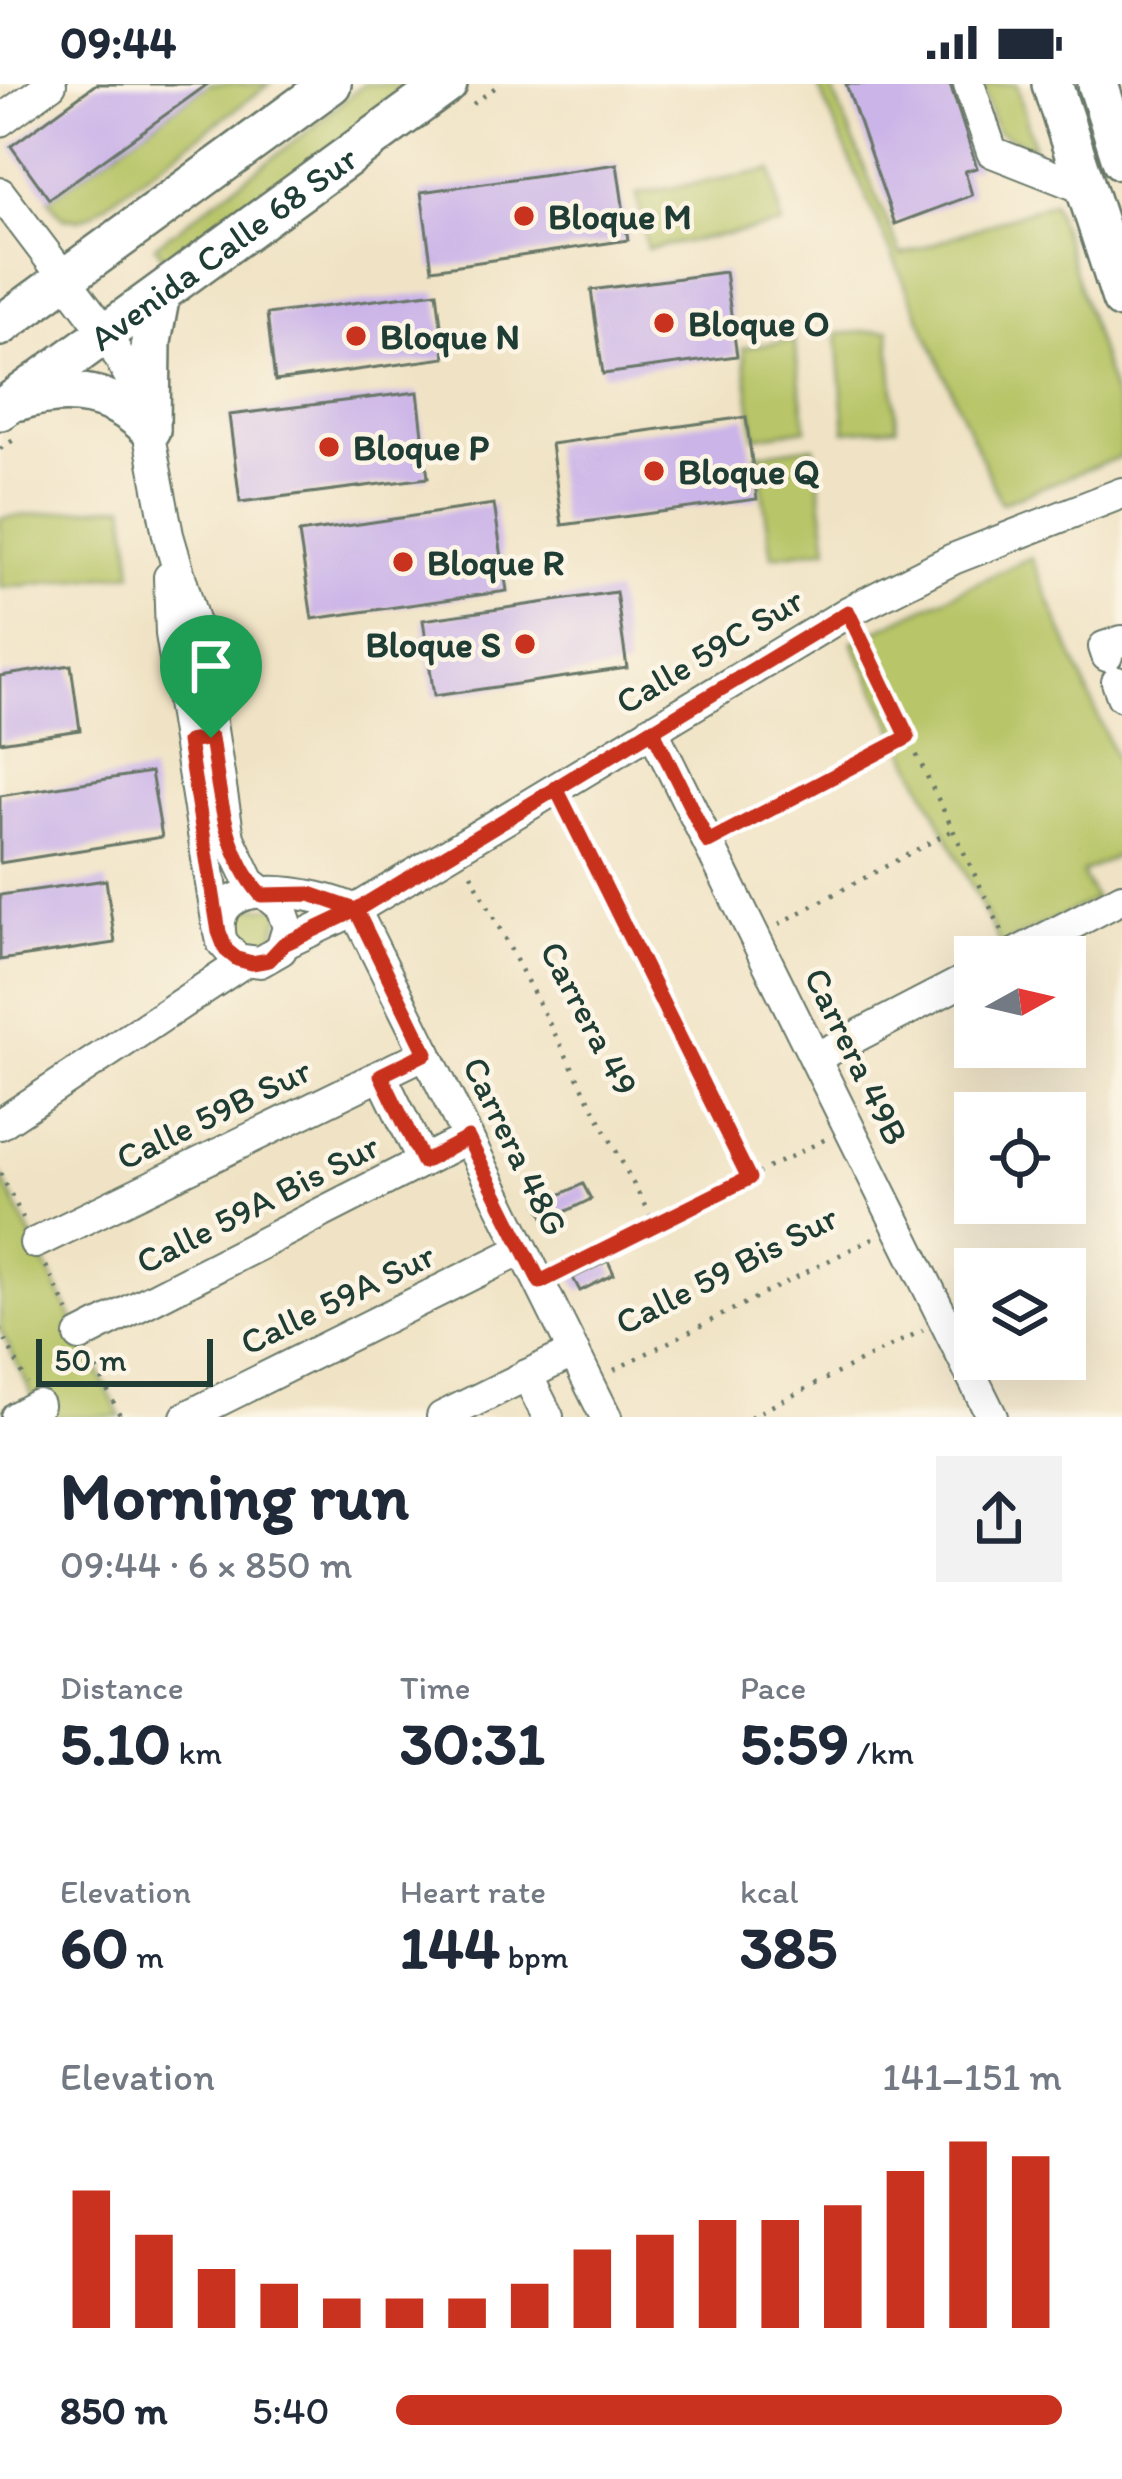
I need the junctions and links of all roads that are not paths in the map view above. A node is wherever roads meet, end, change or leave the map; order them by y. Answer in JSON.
{"nodes":[{"id":1,"x":51,"y":84,"type":"edge"},
{"id":2,"x":332,"y":84,"type":"edge"},
{"id":3,"x":447,"y":84,"type":"edge"},
{"id":4,"x":969,"y":84,"type":"edge"},
{"id":5,"x":1052,"y":84,"type":"edge"},
{"id":6,"x":1098,"y":84,"type":"edge"},
{"id":7,"x":0,"y":121,"type":"edge"},
{"id":8,"x":1122,"y":160,"type":"edge"},
{"id":9,"x":1086,"y":188,"type":"junction"},
{"id":10,"x":0,"y":193,"type":"edge"},
{"id":11,"x":64,"y":280,"type":"junction"},
{"id":12,"x":160,"y":294,"type":"junction"},
{"id":13,"x":1122,"y":299,"type":"edge"},
{"id":14,"x":0,"y":326,"type":"edge"},
{"id":15,"x":106,"y":334,"type":"junction"},
{"id":16,"x":4,"y":407,"type":"edge"},
{"id":17,"x":150,"y":429,"type":"junction"},
{"id":18,"x":1122,"y":493,"type":"edge"},
{"id":19,"x":652,"y":729,"type":"junction"},
{"id":20,"x":199,"y":740,"type":"junction"},
{"id":21,"x":261,"y":895,"type":"junction"},
{"id":22,"x":1122,"y":898,"type":"edge"},
{"id":23,"x":356,"y":910,"type":"junction"},
{"id":24,"x":219,"y":932,"type":"junction"},
{"id":25,"x":1049,"y":936,"type":"edge"},
{"id":26,"x":284,"y":944,"type":"junction"},
{"id":27,"x":244,"y":962,"type":"junction"},
{"id":28,"x":954,"y":986,"type":"edge"},
{"id":29,"x":173,"y":1012,"type":"junction"},
{"id":30,"x":426,"y":1053,"type":"junction"},
{"id":31,"x":814,"y":1058,"type":"junction"},
{"id":32,"x":381,"y":1075,"type":"junction"},
{"id":33,"x":0,"y":1124,"type":"edge"},
{"id":34,"x":468,"y":1138,"type":"junction"},
{"id":35,"x":423,"y":1162,"type":"junction"},
{"id":36,"x":35,"y":1243,"type":"road end"},
{"id":37,"x":523,"y":1250,"type":"junction"},
{"id":38,"x":80,"y":1336,"type":"road end"},
{"id":39,"x":574,"y":1352,"type":"junction"},
{"id":40,"x":527,"y":1375,"type":"junction"},
{"id":41,"x":187,"y":1417,"type":"edge"},
{"id":42,"x":442,"y":1417,"type":"edge"},
{"id":43,"x":548,"y":1417,"type":"edge"},
{"id":44,"x":606,"y":1417,"type":"edge"},
{"id":45,"x":992,"y":1417,"type":"edge"}],
"edges":[{"from":1,"to":7,"type":"street"},
{"from":2,"to":11,"type":"main road","name":"Avenida Calle 68 Sur"},
{"from":3,"to":12,"type":"main road","name":"Avenida Calle 68 Sur"},
{"from":4,"to":9,"type":"street"},
{"from":5,"to":9,"type":"main road"},
{"from":6,"to":8,"type":"main road"},
{"from":9,"to":13,"type":"main road"},
{"from":10,"to":11,"type":"street"},
{"from":11,"to":14,"type":"main road","name":"Avenida Calle 68 Sur"},
{"from":11,"to":15,"type":"street"},
{"from":12,"to":15,"type":"main road","name":"Avenida Calle 68 Sur"},
{"from":12,"to":17,"type":"main road"},
{"from":15,"to":16,"type":"main road","name":"Avenida Calle 68 Sur"},
{"from":15,"to":17,"type":"street"},
{"from":16,"to":17,"type":"main road"},
{"from":17,"to":20,"type":"street"},
{"from":18,"to":19,"type":"street","name":"Calle 59C Sur"},
{"from":19,"to":23,"type":"street","name":"Calle 59C Sur"},
{"from":19,"to":31,"type":"street","name":"Carrera 49B"},
{"from":20,"to":21,"type":"street"},
{"from":20,"to":24,"type":"street"},
{"from":21,"to":23,"type":"street"},
{"from":21,"to":24,"type":"street"},
{"from":21,"to":26,"type":"street"},
{"from":22,"to":25,"type":"street"},
{"from":23,"to":26,"type":"street","name":"Calle 59C Sur"},
{"from":23,"to":30,"type":"street","name":"Carrera 48G"},
{"from":24,"to":27,"type":"street"},
{"from":24,"to":29,"type":"street"},
{"from":26,"to":27,"type":"street"},
{"from":27,"to":29,"type":"street"},
{"from":28,"to":31,"type":"street"},
{"from":29,"to":33,"type":"street"},
{"from":30,"to":32,"type":"street","name":"Calle 59B Sur"},
{"from":30,"to":34,"type":"street","name":"Carrera 48G"},
{"from":31,"to":45,"type":"street","name":"Carrera 49B"},
{"from":32,"to":35,"type":"street"},
{"from":32,"to":36,"type":"street","name":"Calle 59B Sur"},
{"from":34,"to":35,"type":"street","name":"Calle 59A Bis Sur"},
{"from":34,"to":37,"type":"street","name":"Carrera 48G"},
{"from":35,"to":38,"type":"street","name":"Calle 59A Bis Sur"},
{"from":37,"to":39,"type":"street","name":"Carrera 48G"},
{"from":37,"to":41,"type":"street","name":"Calle 59A Sur"},
{"from":39,"to":40,"type":"street","name":"Calle 59 Bis Sur"},
{"from":39,"to":44,"type":"street","name":"Carrera 48G"},
{"from":40,"to":42,"type":"street","name":"Calle 59 Bis Sur"},
{"from":40,"to":43,"type":"street"}]}
